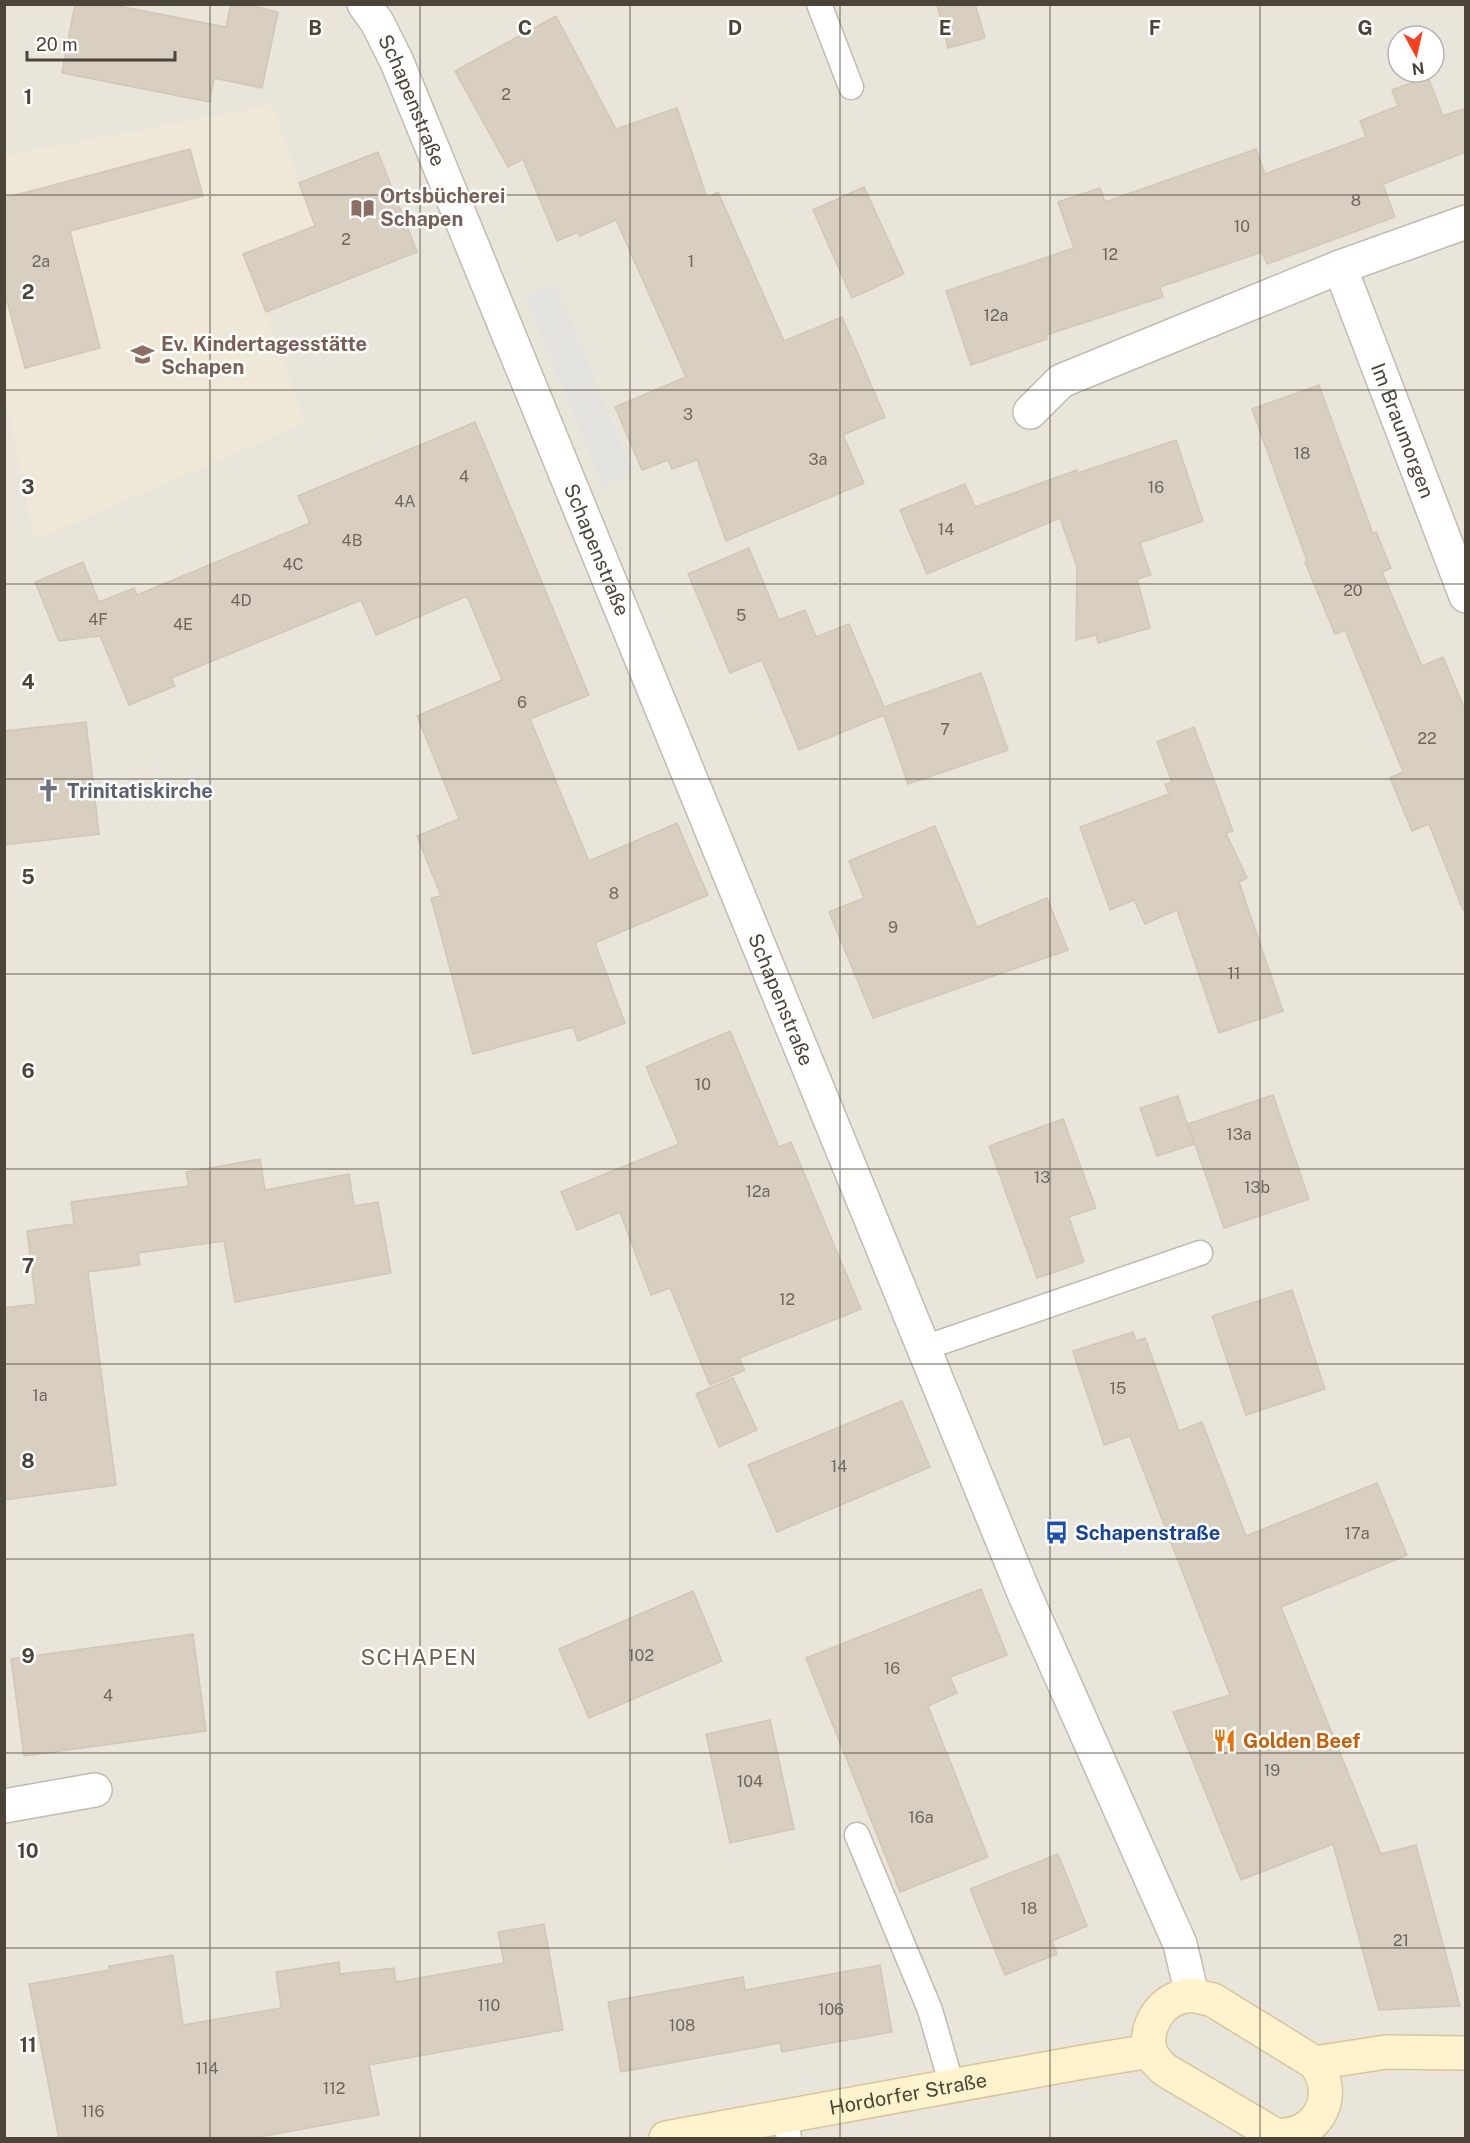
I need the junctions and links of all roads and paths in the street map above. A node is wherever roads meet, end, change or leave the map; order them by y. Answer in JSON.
{"nodes":[{"id":1,"x":364,"y":4,"type":"edge"},
{"id":2,"x":819,"y":4,"type":"edge"},
{"id":3,"x":851,"y":87,"type":"dead end"},
{"id":4,"x":1466,"y":222,"type":"edge"},
{"id":5,"x":1340,"y":267,"type":"junction"},
{"id":6,"x":1030,"y":412,"type":"dead end"},
{"id":7,"x":1466,"y":596,"type":"edge"},
{"id":8,"x":1200,"y":1253,"type":"dead end"},
{"id":9,"x":924,"y":1348,"type":"junction"},
{"id":10,"x":95,"y":1790,"type":"dead end"},
{"id":11,"x":4,"y":1806,"type":"edge"},
{"id":12,"x":857,"y":1836,"type":"dead end"},
{"id":13,"x":1192,"y":1995,"type":"junction"},
{"id":14,"x":1150,"y":2052,"type":"junction"},
{"id":15,"x":1466,"y":2053,"type":"edge"},
{"id":16,"x":1316,"y":2063,"type":"junction"},
{"id":17,"x":952,"y":2086,"type":"junction"},
{"id":18,"x":787,"y":2127,"type":"edge"},
{"id":19,"x":1294,"y":2137,"type":"edge"},
{"id":20,"x":666,"y":2139,"type":"edge"}],
"edges":[{"from":1,"to":9,"type":"street","name":"Schapenstraße"},
{"from":2,"to":3,"type":"lane"},
{"from":4,"to":5,"type":"street"},
{"from":5,"to":6,"type":"street"},
{"from":5,"to":7,"type":"street","name":"Im Braumorgen"},
{"from":8,"to":9,"type":"lane"},
{"from":9,"to":13,"type":"street","name":"Schapenstraße"},
{"from":10,"to":11,"type":"street"},
{"from":12,"to":17,"type":"lane"},
{"from":13,"to":14,"type":"main road"},
{"from":13,"to":16,"type":"main road"},
{"from":14,"to":17,"type":"main road","name":"Hordorfer Straße"},
{"from":14,"to":19,"type":"main road"},
{"from":15,"to":16,"type":"main road"},
{"from":16,"to":19,"type":"main road"},
{"from":17,"to":18,"type":"main road","name":"Hordorfer Straße"},
{"from":18,"to":20,"type":"main road","name":"Hordorfer Straße"}]}
